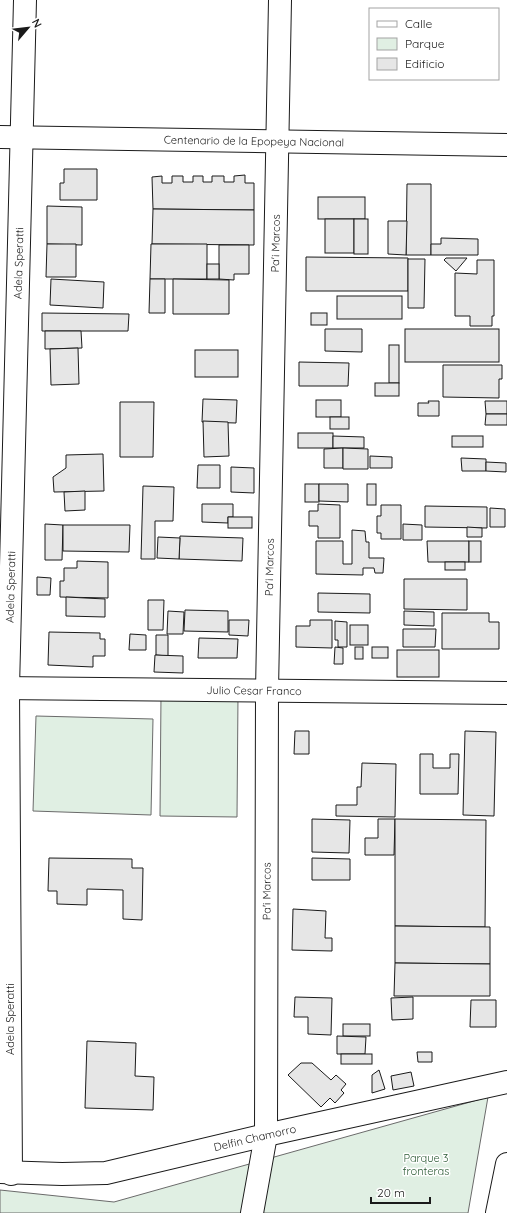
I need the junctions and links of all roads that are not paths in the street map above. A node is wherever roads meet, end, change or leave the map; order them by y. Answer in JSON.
{"nodes":[{"id":1,"x":25,"y":0,"type":"edge"},
{"id":2,"x":280,"y":0,"type":"edge"},
{"id":3,"x":0,"y":137,"type":"edge"},
{"id":4,"x":22,"y":137,"type":"junction"},
{"id":5,"x":278,"y":142,"type":"junction"},
{"id":6,"x":507,"y":145,"type":"edge"},
{"id":7,"x":4,"y":688,"type":"edge"},
{"id":8,"x":267,"y":691,"type":"junction"},
{"id":9,"x":507,"y":693,"type":"edge"},
{"id":10,"x":507,"y":1082,"type":"edge"},
{"id":11,"x":266,"y":1135,"type":"junction"},
{"id":12,"x":507,"y":1164,"type":"edge"},
{"id":13,"x":5,"y":1173,"type":"edge"},
{"id":14,"x":252,"y":1213,"type":"edge"},
{"id":15,"x":497,"y":1213,"type":"edge"}],
"edges":[{"from":1,"to":4,"type":"street","name":"Adela Speratti"},
{"from":2,"to":5,"type":"street","name":"Pa'i Marcos"},
{"from":3,"to":4,"type":"street","name":"Centenario de la Epopeya Nacional"},
{"from":4,"to":5,"type":"street","name":"Centenario de la Epopeya Nacional"},
{"from":4,"to":7,"type":"street","name":"Adela Speratti"},
{"from":5,"to":6,"type":"street","name":"Centenario de la Epopeya Nacional"},
{"from":5,"to":8,"type":"street","name":"Pa'i Marcos"},
{"from":7,"to":8,"type":"street","name":"Julio Cesar Franco"},
{"from":7,"to":13,"type":"street","name":"Adela Speratti"},
{"from":8,"to":9,"type":"street","name":"Julio Cesar Franco"},
{"from":8,"to":11,"type":"street","name":"Pa'i Marcos"},
{"from":10,"to":11,"type":"street","name":"Delfin Chamorro"},
{"from":11,"to":13,"type":"street","name":"Delfin Chamorro"},
{"from":11,"to":14,"type":"street","name":"Pa'i Marcos"},
{"from":12,"to":15,"type":"street"}]}
